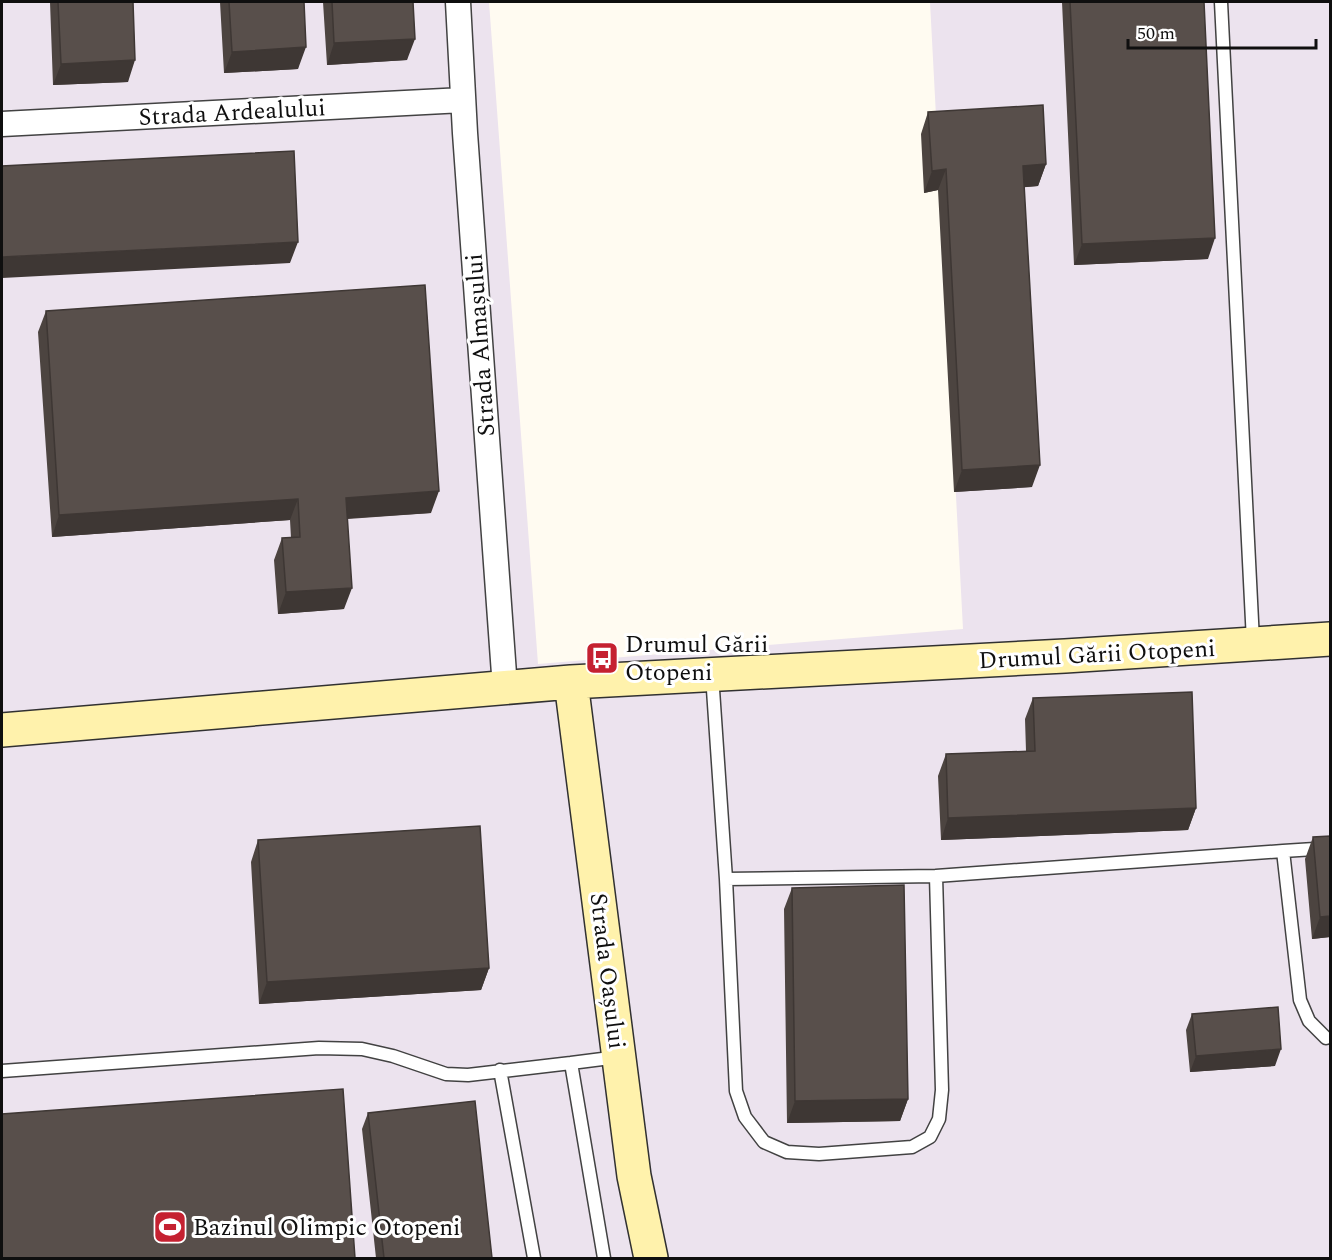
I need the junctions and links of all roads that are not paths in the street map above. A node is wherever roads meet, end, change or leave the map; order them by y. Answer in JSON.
{"nodes":[{"id":1,"x":458,"y":2,"type":"edge"},
{"id":2,"x":1221,"y":2,"type":"edge"},
{"id":3,"x":464,"y":100,"type":"junction"},
{"id":4,"x":2,"y":124,"type":"edge"},
{"id":5,"x":1330,"y":639,"type":"edge"},
{"id":6,"x":1254,"y":645,"type":"junction"},
{"id":7,"x":712,"y":674,"type":"junction"},
{"id":8,"x":571,"y":682,"type":"junction"},
{"id":9,"x":505,"y":688,"type":"junction"},
{"id":10,"x":2,"y":730,"type":"edge"},
{"id":11,"x":1330,"y":848,"type":"edge"},
{"id":12,"x":1283,"y":851,"type":"junction"},
{"id":13,"x":936,"y":876,"type":"junction"},
{"id":14,"x":726,"y":879,"type":"junction"},
{"id":15,"x":1326,"y":1038,"type":"dead end"},
{"id":16,"x":619,"y":1057,"type":"junction"},
{"id":17,"x":572,"y":1063,"type":"junction"},
{"id":18,"x":500,"y":1070,"type":"junction"},
{"id":19,"x":2,"y":1071,"type":"edge"},
{"id":20,"x":534,"y":1258,"type":"edge"},
{"id":21,"x":604,"y":1258,"type":"edge"},
{"id":22,"x":651,"y":1258,"type":"edge"}],
"edges":[{"from":1,"to":3,"type":"street","name":"Strada Almașului"},
{"from":2,"to":6,"type":"lane"},
{"from":3,"to":4,"type":"street","name":"Strada Ardealului"},
{"from":3,"to":9,"type":"street","name":"Strada Almașului"},
{"from":5,"to":6,"type":"main road","name":"Drumul Gării Otopeni"},
{"from":6,"to":7,"type":"main road","name":"Drumul Gării Otopeni"},
{"from":7,"to":8,"type":"main road","name":"Drumul Gării Otopeni"},
{"from":7,"to":14,"type":"lane"},
{"from":8,"to":9,"type":"main road","name":"Drumul Gării Otopeni"},
{"from":8,"to":16,"type":"main road","name":"Strada Oașului"},
{"from":9,"to":10,"type":"main road","name":"Drumul Gării Otopeni"},
{"from":11,"to":12,"type":"lane"},
{"from":12,"to":13,"type":"lane"},
{"from":12,"to":15,"type":"lane"},
{"from":13,"to":14,"type":"lane"},
{"from":13,"to":14,"type":"lane"},
{"from":16,"to":17,"type":"lane"},
{"from":16,"to":22,"type":"main road","name":"Strada Oașului"},
{"from":17,"to":18,"type":"lane"},
{"from":17,"to":21,"type":"lane"},
{"from":18,"to":19,"type":"lane"},
{"from":18,"to":20,"type":"lane"}]}
